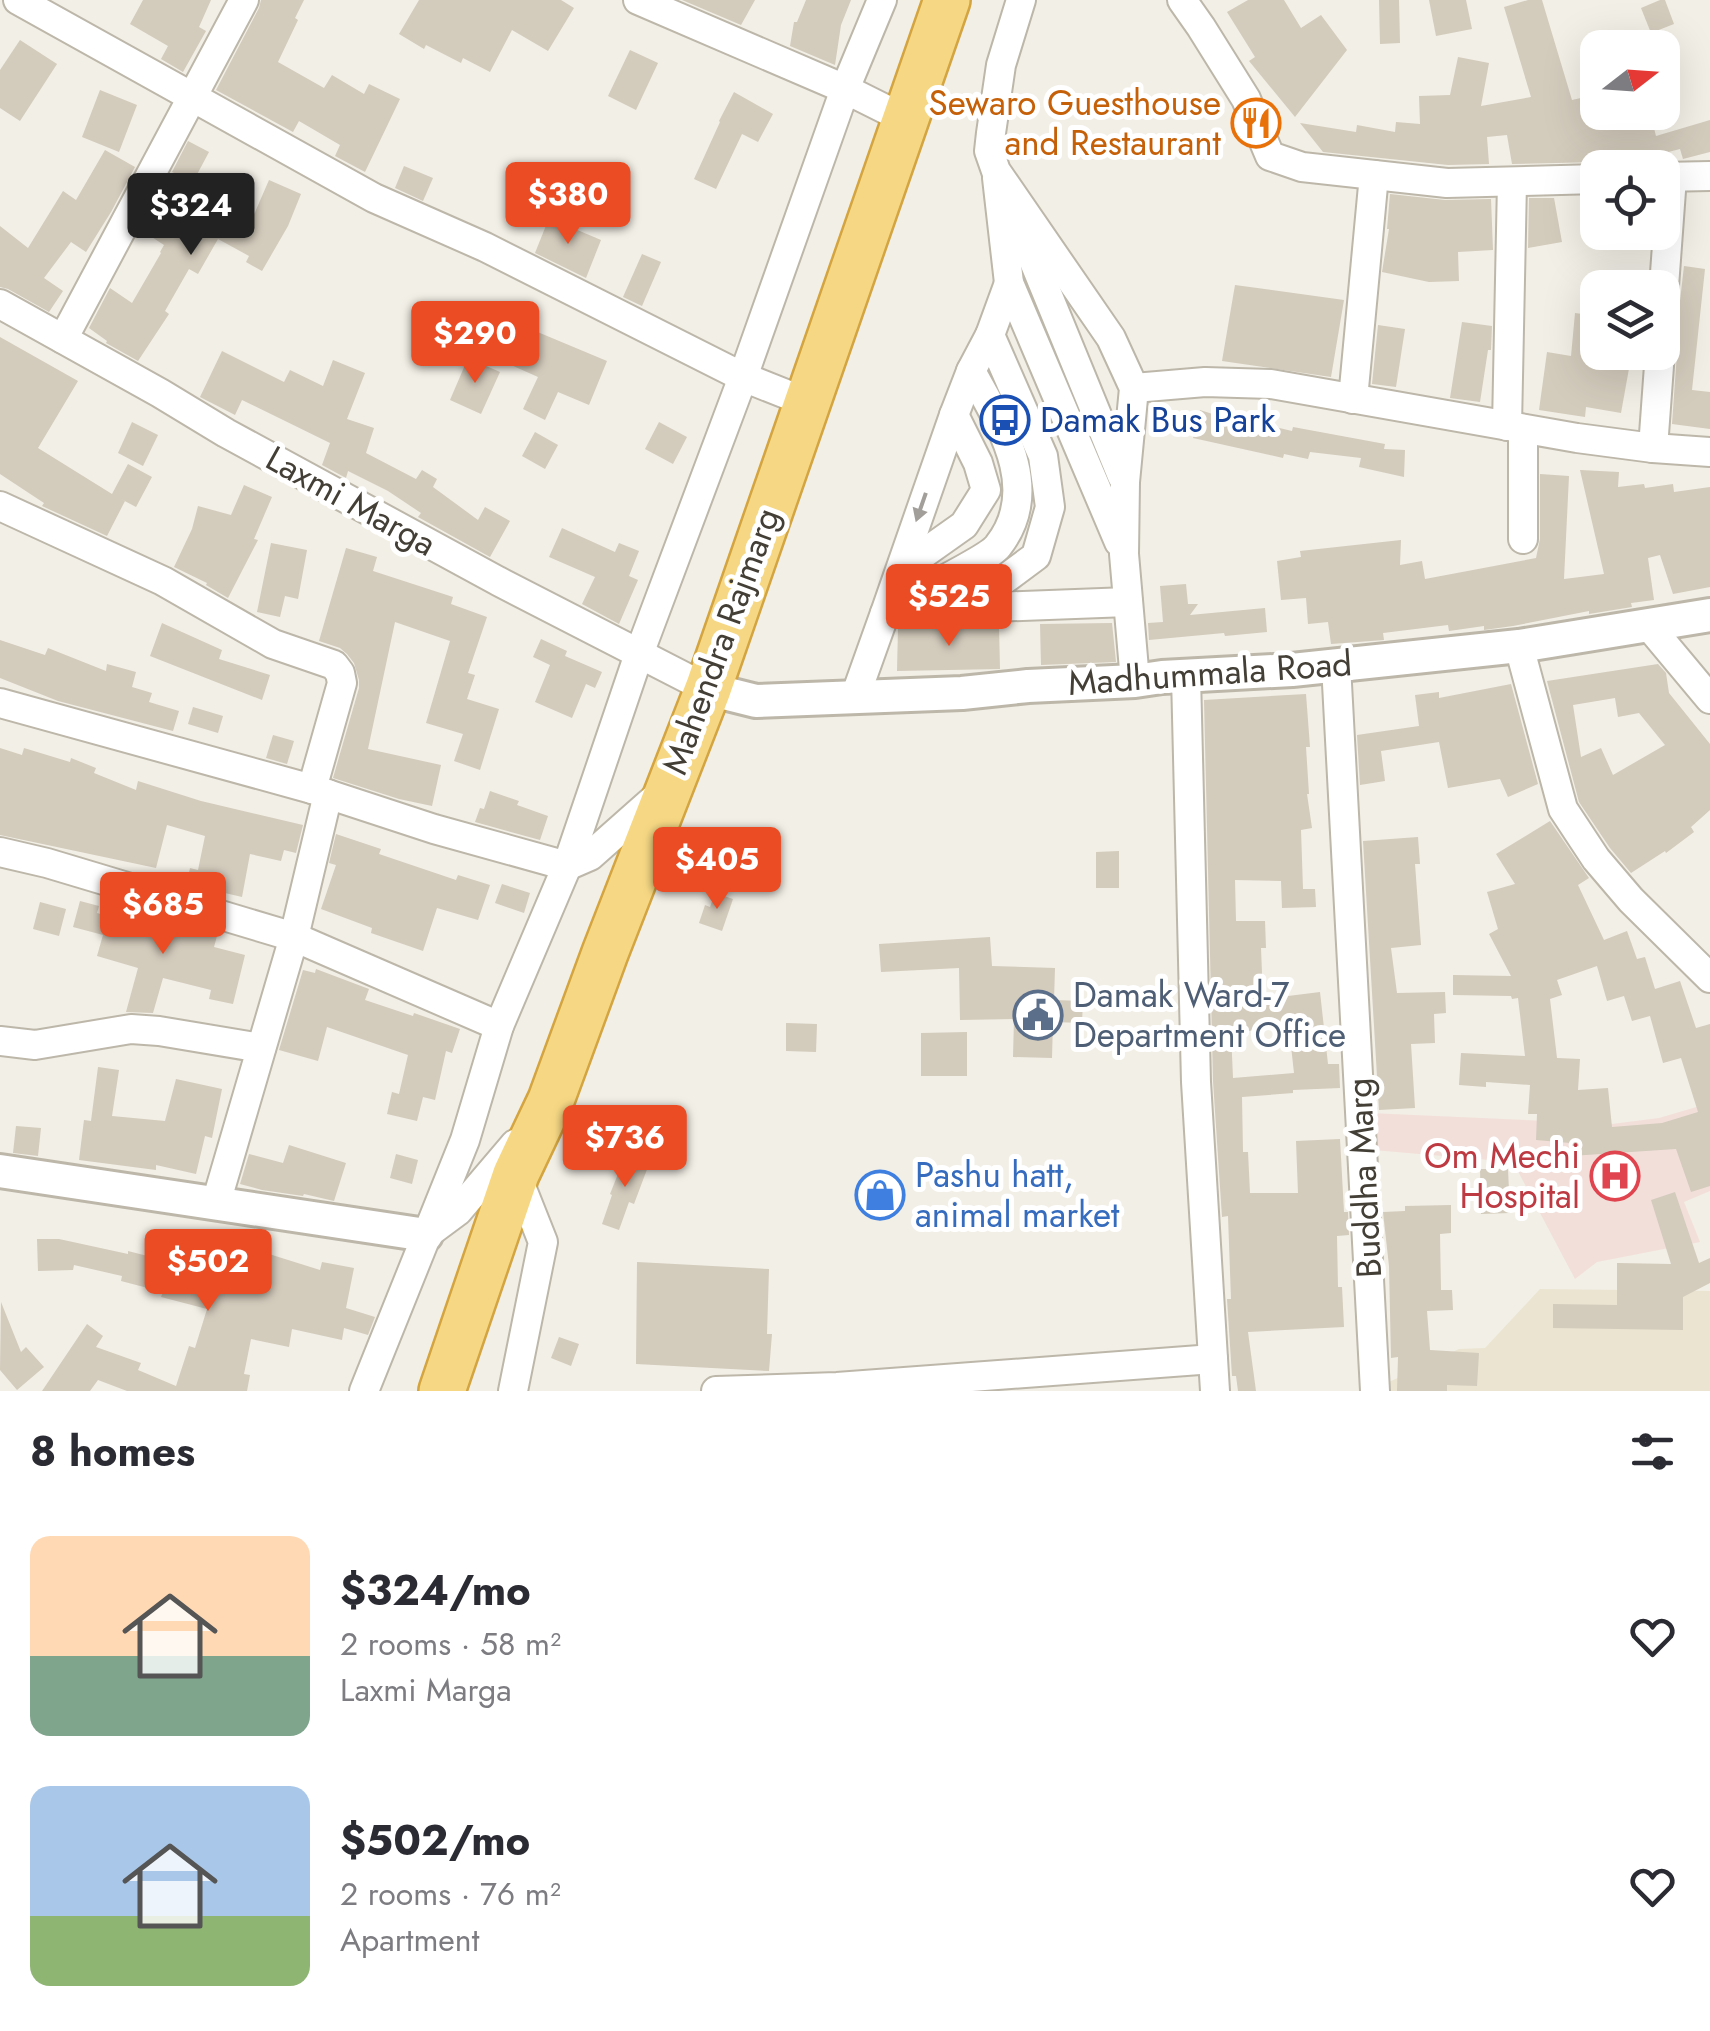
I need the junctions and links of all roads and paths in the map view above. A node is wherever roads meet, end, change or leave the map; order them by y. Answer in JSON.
{"nodes":[{"id":1,"x":18,"y":0,"type":"edge"},
{"id":2,"x":244,"y":0,"type":"edge"},
{"id":3,"x":638,"y":0,"type":"edge"},
{"id":4,"x":882,"y":0,"type":"edge"},
{"id":5,"x":946,"y":0,"type":"edge"},
{"id":6,"x":1022,"y":0,"type":"edge"},
{"id":7,"x":1182,"y":0,"type":"edge"},
{"id":8,"x":844,"y":89,"type":"junction"},
{"id":9,"x":194,"y":96,"type":"junction"},
{"id":10,"x":906,"y":119,"type":"junction"},
{"id":11,"x":996,"y":171,"type":"junction"},
{"id":12,"x":1374,"y":176,"type":"junction"},
{"id":13,"x":1710,"y":176,"type":"edge"},
{"id":14,"x":1680,"y":177,"type":"edge"},
{"id":15,"x":1580,"y":180,"type":"edge"},
{"id":16,"x":1512,"y":182,"type":"junction"},
{"id":17,"x":1009,"y":283,"type":"junction"},
{"id":18,"x":0,"y":304,"type":"edge"},
{"id":19,"x":990,"y":335,"type":"junction"},
{"id":20,"x":64,"y":339,"type":"junction"},
{"id":21,"x":1659,"y":370,"type":"edge"},
{"id":22,"x":972,"y":371,"type":"junction"},
{"id":23,"x":743,"y":377,"type":"junction"},
{"id":24,"x":1134,"y":388,"type":"junction"},
{"id":25,"x":1353,"y":399,"type":"junction"},
{"id":26,"x":806,"y":402,"type":"junction"},
{"id":27,"x":954,"y":416,"type":"junction"},
{"id":28,"x":1515,"y":428,"type":"junction"},
{"id":29,"x":1653,"y":448,"type":"junction"},
{"id":30,"x":1710,"y":452,"type":"edge"},
{"id":31,"x":1125,"y":482,"type":"junction"},
{"id":32,"x":0,"y":506,"type":"edge"},
{"id":33,"x":1523,"y":539,"type":"dead end"},
{"id":34,"x":1124,"y":554,"type":"junction"},
{"id":35,"x":1128,"y":602,"type":"junction"},
{"id":36,"x":884,"y":613,"type":"junction"},
{"id":37,"x":1710,"y":615,"type":"edge"},
{"id":38,"x":1650,"y":626,"type":"junction"},
{"id":39,"x":1519,"y":646,"type":"junction"},
{"id":40,"x":639,"y":654,"type":"junction"},
{"id":41,"x":1336,"y":665,"type":"junction"},
{"id":42,"x":1186,"y":676,"type":"junction"},
{"id":43,"x":1135,"y":682,"type":"junction"},
{"id":44,"x":708,"y":689,"type":"junction"},
{"id":45,"x":854,"y":697,"type":"junction"},
{"id":46,"x":1710,"y":699,"type":"edge"},
{"id":47,"x":0,"y":703,"type":"edge"},
{"id":48,"x":669,"y":786,"type":"junction"},
{"id":49,"x":320,"y":792,"type":"junction"},
{"id":50,"x":0,"y":852,"type":"edge"},
{"id":51,"x":567,"y":866,"type":"junction"},
{"id":52,"x":294,"y":938,"type":"junction"},
{"id":53,"x":1710,"y":978,"type":"edge"},
{"id":54,"x":499,"y":1026,"type":"junction"},
{"id":55,"x":0,"y":1042,"type":"edge"},
{"id":56,"x":260,"y":1048,"type":"junction"},
{"id":57,"x":551,"y":1100,"type":"junction"},
{"id":58,"x":0,"y":1171,"type":"edge"},
{"id":59,"x":516,"y":1174,"type":"junction"},
{"id":60,"x":216,"y":1203,"type":"junction"},
{"id":61,"x":426,"y":1235,"type":"junction"},
{"id":62,"x":1213,"y":1359,"type":"junction"},
{"id":63,"x":837,"y":1389,"type":"edge"},
{"id":64,"x":364,"y":1391,"type":"edge"},
{"id":65,"x":442,"y":1391,"type":"edge"},
{"id":66,"x":513,"y":1391,"type":"edge"},
{"id":67,"x":716,"y":1391,"type":"edge"},
{"id":68,"x":1215,"y":1391,"type":"edge"},
{"id":69,"x":1375,"y":1391,"type":"edge"}],
"edges":[{"from":1,"to":9,"type":"street"},
{"from":2,"to":9,"type":"street"},
{"from":3,"to":8,"type":"street"},
{"from":4,"to":8,"type":"street"},
{"from":5,"to":10,"type":"highway","name":"Mahendra Rajmarg"},
{"from":6,"to":11,"type":"street"},
{"from":7,"to":12,"type":"street"},
{"from":8,"to":10,"type":"street"},
{"from":8,"to":23,"type":"street"},
{"from":9,"to":20,"type":"street"},
{"from":9,"to":23,"type":"street"},
{"from":10,"to":26,"type":"highway","name":"Mahendra Rajmarg"},
{"from":11,"to":17,"type":"street"},
{"from":11,"to":24,"type":"street"},
{"from":11,"to":31,"type":"street"},
{"from":12,"to":16,"type":"street"},
{"from":12,"to":25,"type":"street"},
{"from":13,"to":14,"type":"street"},
{"from":15,"to":16,"type":"street"},
{"from":16,"to":28,"type":"street"},
{"from":17,"to":19,"type":"street"},
{"from":17,"to":34,"type":"street"},
{"from":18,"to":20,"type":"street","name":"Laxmi Marga"},
{"from":19,"to":22,"type":"street"},
{"from":19,"to":36,"type":"street"},
{"from":20,"to":40,"type":"street","name":"Laxmi Marga"},
{"from":21,"to":29,"type":"street"},
{"from":22,"to":27,"type":"street"},
{"from":22,"to":36,"type":"street"},
{"from":23,"to":26,"type":"street"},
{"from":23,"to":40,"type":"street"},
{"from":24,"to":25,"type":"street"},
{"from":24,"to":31,"type":"street"},
{"from":25,"to":28,"type":"street"},
{"from":26,"to":44,"type":"highway","name":"Mahendra Rajmarg"},
{"from":27,"to":36,"type":"street","one_way":true},
{"from":27,"to":36,"type":"street"},
{"from":28,"to":29,"type":"street"},
{"from":28,"to":33,"type":"street"},
{"from":29,"to":30,"type":"street"},
{"from":31,"to":34,"type":"street"},
{"from":32,"to":49,"type":"street"},
{"from":34,"to":35,"type":"street"},
{"from":35,"to":36,"type":"street"},
{"from":35,"to":43,"type":"street"},
{"from":36,"to":45,"type":"street"},
{"from":37,"to":38,"type":"street","name":"Madhummala Road"},
{"from":38,"to":39,"type":"street","name":"Madhummala Road"},
{"from":38,"to":46,"type":"street"},
{"from":39,"to":41,"type":"street","name":"Madhummala Road"},
{"from":39,"to":53,"type":"street"},
{"from":40,"to":44,"type":"street","name":"Laxmi Marga"},
{"from":40,"to":51,"type":"street"},
{"from":41,"to":42,"type":"street","name":"Madhummala Road"},
{"from":41,"to":69,"type":"street","name":"Buddha Marg"},
{"from":42,"to":43,"type":"street","name":"Madhummala Road"},
{"from":42,"to":62,"type":"street"},
{"from":43,"to":45,"type":"street","name":"Madhummala Road"},
{"from":44,"to":45,"type":"street","name":"Madhummala Road"},
{"from":44,"to":48,"type":"highway","name":"Mahendra Rajmarg"},
{"from":47,"to":49,"type":"street"},
{"from":48,"to":51,"type":"street"},
{"from":48,"to":57,"type":"highway","name":"Mahendra Rajmarg"},
{"from":49,"to":51,"type":"street"},
{"from":49,"to":52,"type":"street"},
{"from":50,"to":52,"type":"street"},
{"from":51,"to":54,"type":"street"},
{"from":52,"to":54,"type":"street"},
{"from":52,"to":56,"type":"street"},
{"from":54,"to":61,"type":"street"},
{"from":55,"to":56,"type":"street"},
{"from":56,"to":60,"type":"street"},
{"from":57,"to":59,"type":"highway","name":"Mahendra Rajmarg"},
{"from":57,"to":61,"type":"street"},
{"from":58,"to":60,"type":"street"},
{"from":59,"to":65,"type":"highway","name":"Mahendra Rajmarg"},
{"from":59,"to":66,"type":"street"},
{"from":60,"to":61,"type":"street"},
{"from":61,"to":64,"type":"street"},
{"from":62,"to":63,"type":"street"},
{"from":62,"to":68,"type":"street"},
{"from":63,"to":67,"type":"street"}]}
